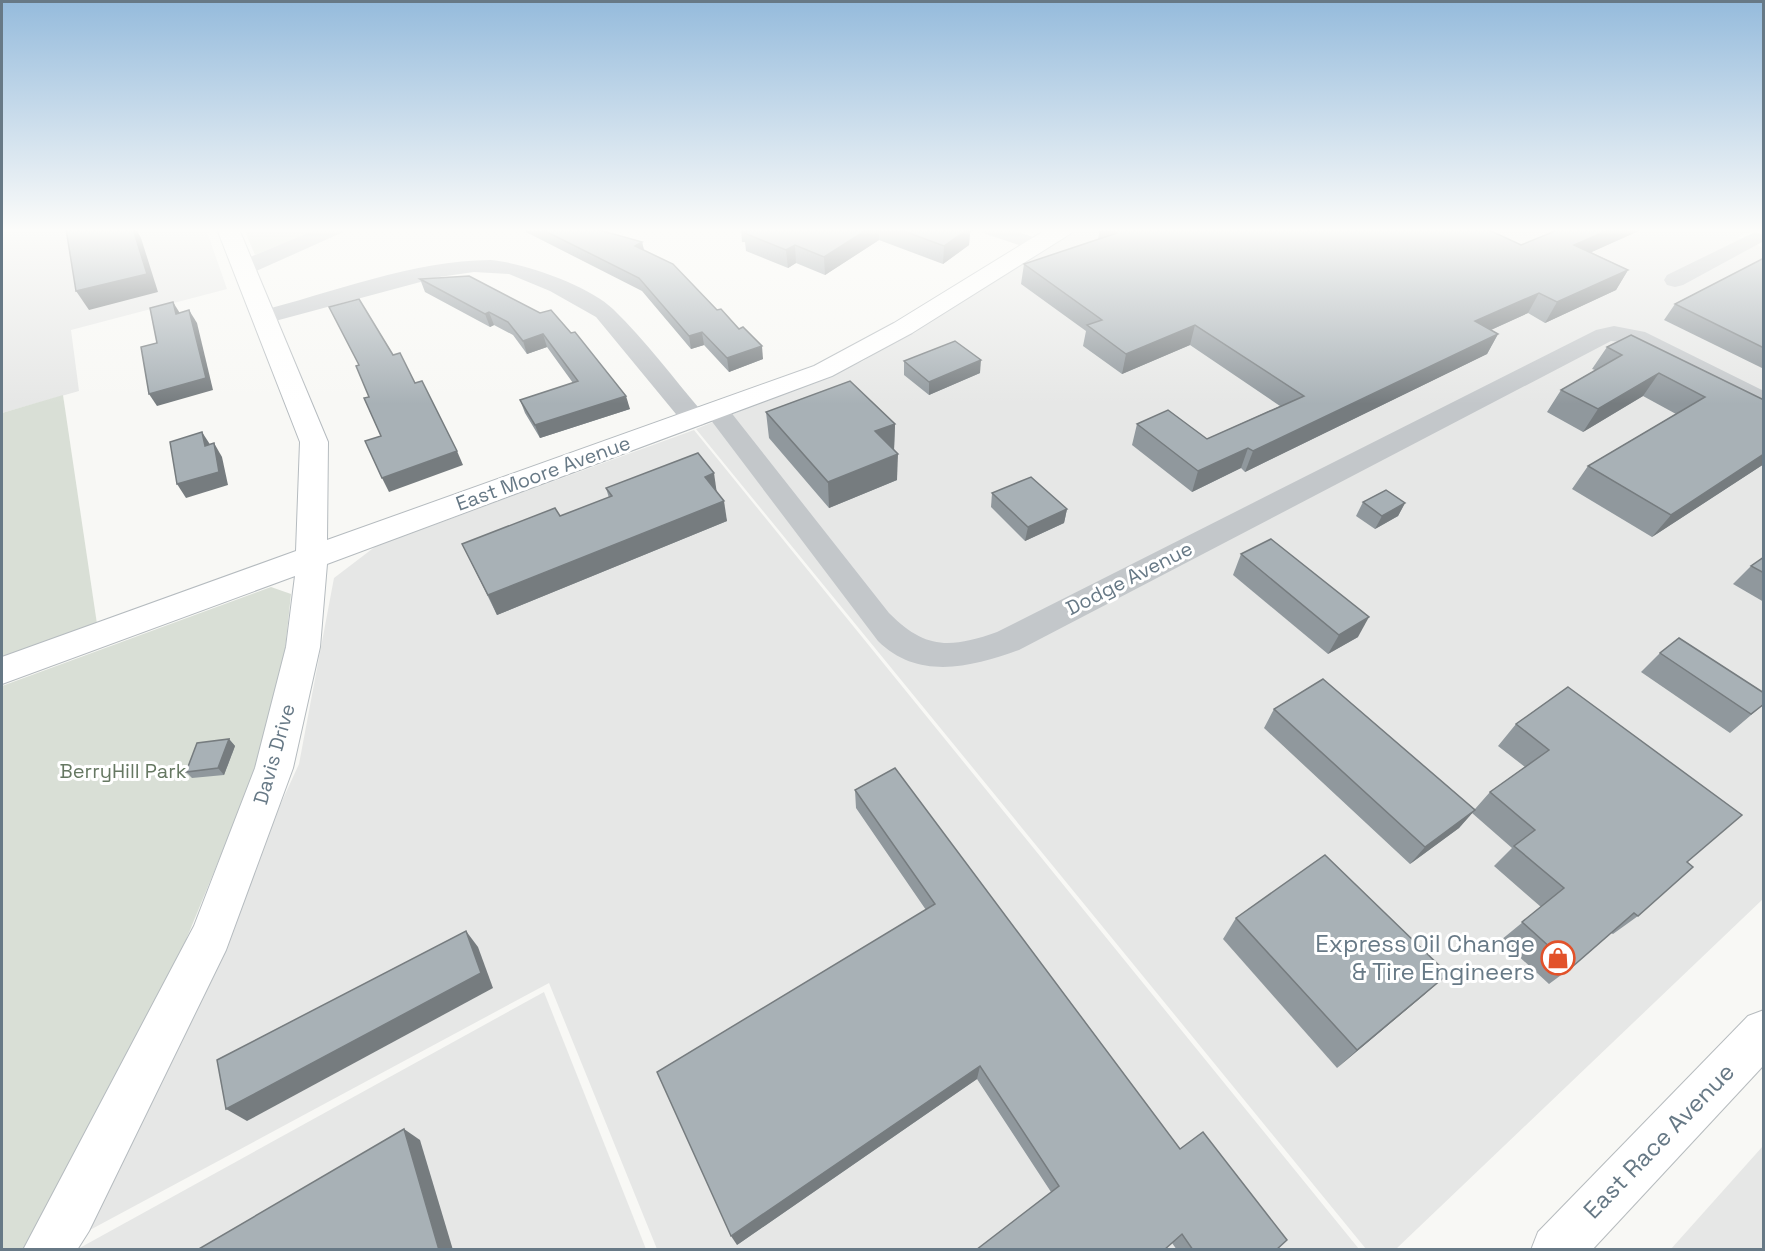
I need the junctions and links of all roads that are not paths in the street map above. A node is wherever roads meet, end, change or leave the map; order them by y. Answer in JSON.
{"nodes":[{"id":1,"x":252,"y":287,"type":"edge"},
{"id":2,"x":373,"y":287,"type":"edge"},
{"id":3,"x":555,"y":287,"type":"edge"},
{"id":4,"x":968,"y":287,"type":"edge"},
{"id":5,"x":264,"y":317,"type":"junction"},
{"id":6,"x":1764,"y":401,"type":"edge"},
{"id":7,"x":706,"y":415,"type":"junction"},
{"id":8,"x":310,"y":558,"type":"junction"},
{"id":9,"x":2,"y":671,"type":"edge"},
{"id":10,"x":1764,"y":1032,"type":"edge"},
{"id":11,"x":48,"y":1250,"type":"edge"},
{"id":12,"x":1556,"y":1250,"type":"edge"}],
"edges":[{"from":1,"to":5,"type":"street","name":"Davis Drive"},
{"from":2,"to":5,"type":"street","name":"Dodge Avenue"},
{"from":3,"to":7,"type":"street","name":"Dodge Avenue"},
{"from":4,"to":7,"type":"street","name":"East Moore Avenue"},
{"from":5,"to":8,"type":"street","name":"Davis Drive"},
{"from":6,"to":7,"type":"street","name":"Dodge Avenue"},
{"from":7,"to":8,"type":"street","name":"East Moore Avenue"},
{"from":8,"to":9,"type":"street","name":"East Moore Avenue"},
{"from":8,"to":11,"type":"street","name":"Davis Drive"},
{"from":10,"to":12,"type":"street","name":"East Race Avenue"}]}
